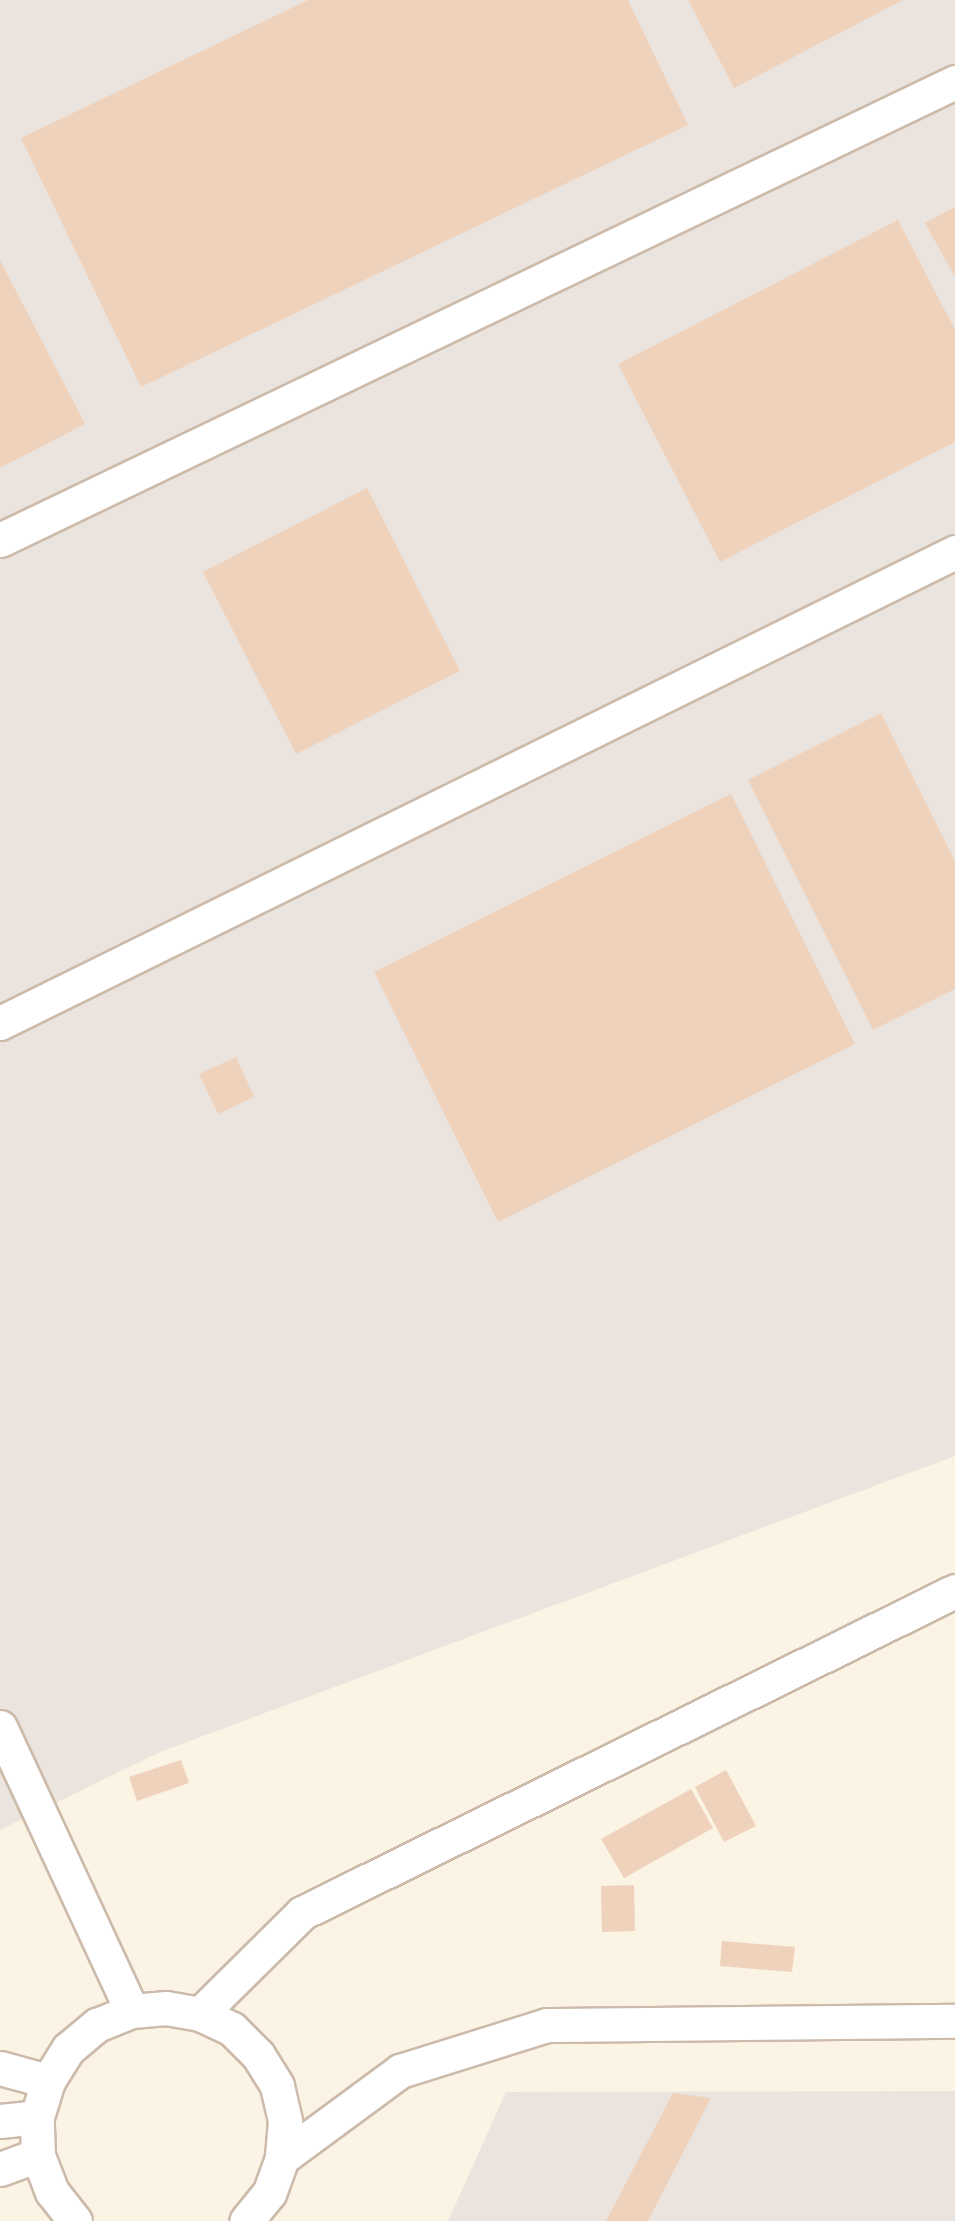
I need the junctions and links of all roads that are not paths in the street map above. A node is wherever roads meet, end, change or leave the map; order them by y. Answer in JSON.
{"nodes":[{"id":1,"x":955,"y":82,"type":"edge"},
{"id":2,"x":0,"y":540,"type":"edge"},
{"id":3,"x":955,"y":552,"type":"edge"},
{"id":4,"x":0,"y":1023,"type":"edge"},
{"id":5,"x":955,"y":1591,"type":"edge"},
{"id":6,"x":0,"y":1727,"type":"edge"},
{"id":7,"x":132,"y":2011,"type":"junction"},
{"id":8,"x":200,"y":2014,"type":"junction"},
{"id":9,"x":955,"y":2021,"type":"edge"},
{"id":10,"x":0,"y":2068,"type":"edge"},
{"id":11,"x":48,"y":2081,"type":"junction"},
{"id":12,"x":37,"y":2117,"type":"junction"},
{"id":13,"x":0,"y":2121,"type":"edge"},
{"id":14,"x":38,"y":2155,"type":"junction"},
{"id":15,"x":282,"y":2158,"type":"junction"},
{"id":16,"x":0,"y":2169,"type":"edge"},
{"id":17,"x":75,"y":2221,"type":"edge"},
{"id":18,"x":246,"y":2221,"type":"edge"}],
"edges":[{"from":1,"to":2,"type":"street"},
{"from":3,"to":4,"type":"street"},
{"from":5,"to":8,"type":"street"},
{"from":6,"to":7,"type":"street"},
{"from":7,"to":8,"type":"street"},
{"from":7,"to":11,"type":"street"},
{"from":8,"to":15,"type":"street"},
{"from":9,"to":15,"type":"street"},
{"from":10,"to":11,"type":"street"},
{"from":11,"to":12,"type":"street"},
{"from":12,"to":13,"type":"street"},
{"from":12,"to":14,"type":"street"},
{"from":14,"to":16,"type":"street"},
{"from":14,"to":17,"type":"street"},
{"from":15,"to":18,"type":"street"}]}
